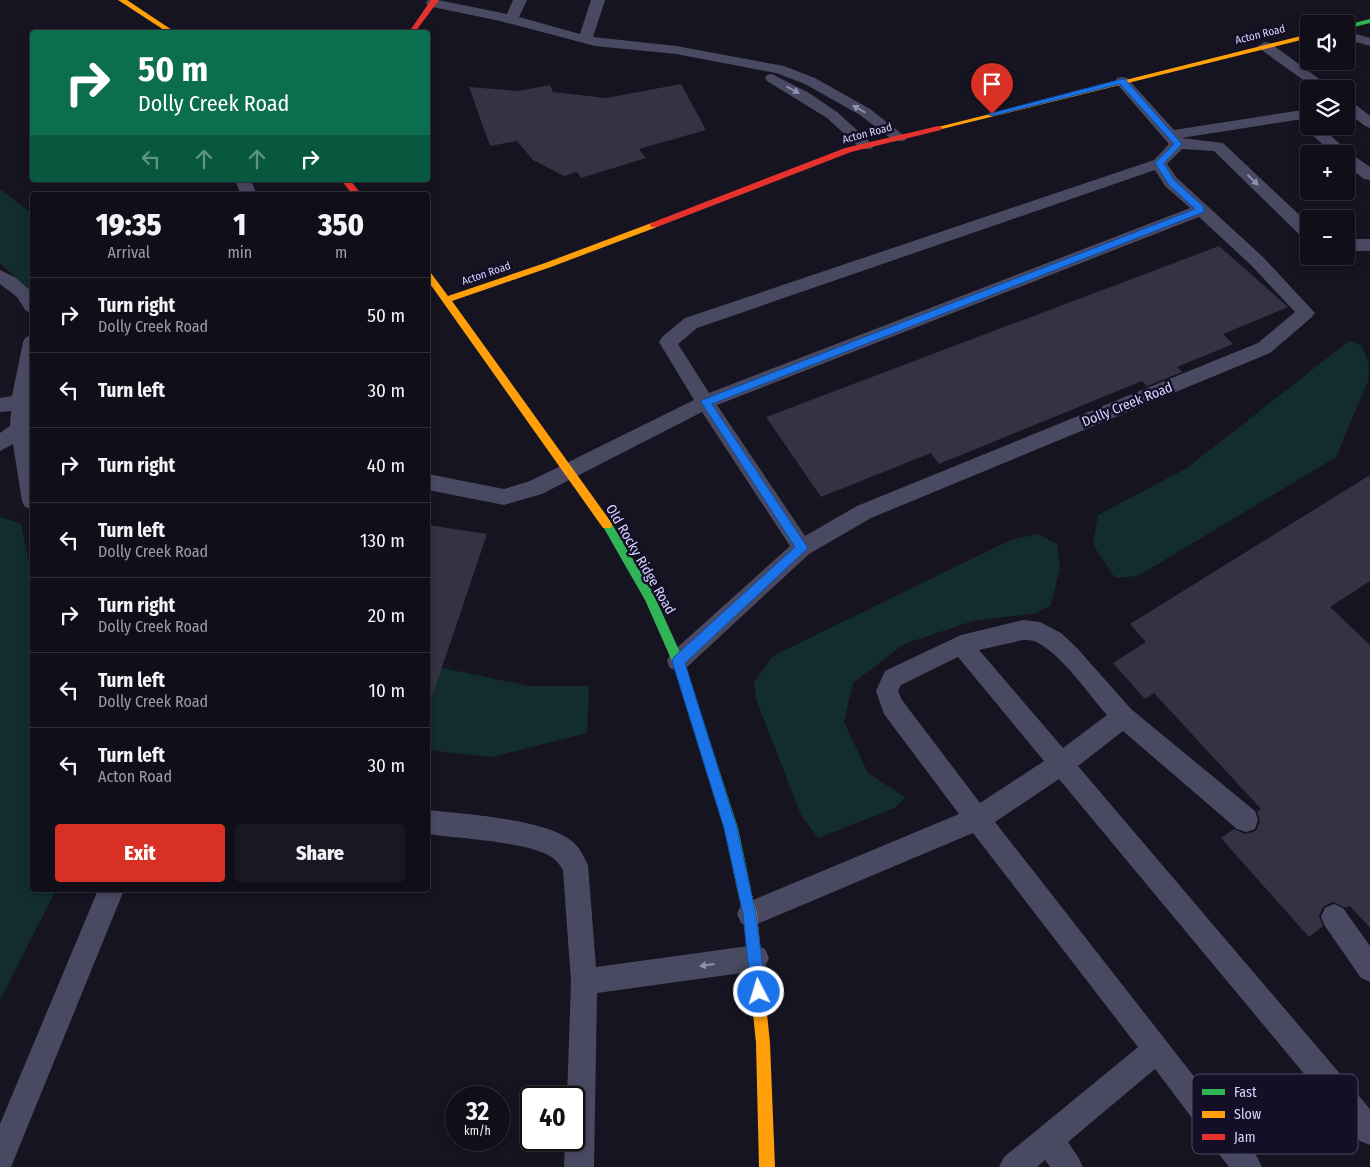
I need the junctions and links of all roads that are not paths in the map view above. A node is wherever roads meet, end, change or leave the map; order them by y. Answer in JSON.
{"nodes":[{"id":1,"x":122,"y":0,"type":"edge"},
{"id":2,"x":520,"y":0,"type":"edge"},
{"id":3,"x":598,"y":0,"type":"edge"},
{"id":4,"x":434,"y":1,"type":"edge"},
{"id":5,"x":511,"y":20,"type":"junction"},
{"id":6,"x":1370,"y":21,"type":"edge"},
{"id":7,"x":1355,"y":25,"type":"edge"},
{"id":8,"x":167,"y":30,"type":"edge"},
{"id":9,"x":413,"y":30,"type":"edge"},
{"id":10,"x":1300,"y":38,"type":"edge"},
{"id":11,"x":1355,"y":38,"type":"edge"},
{"id":12,"x":585,"y":40,"type":"junction"},
{"id":13,"x":1370,"y":42,"type":"edge"},
{"id":14,"x":1265,"y":46,"type":"junction"},
{"id":15,"x":752,"y":63,"type":"junction"},
{"id":16,"x":1313,"y":80,"type":"edge"},
{"id":17,"x":1122,"y":81,"type":"junction"},
{"id":18,"x":1370,"y":102,"type":"edge"},
{"id":19,"x":1355,"y":104,"type":"edge"},
{"id":20,"x":1355,"y":111,"type":"edge"},
{"id":21,"x":1300,"y":120,"type":"edge"},
{"id":22,"x":1370,"y":123,"type":"edge"},
{"id":23,"x":1323,"y":135,"type":"edge"},
{"id":24,"x":899,"y":138,"type":"junction"},
{"id":25,"x":1174,"y":140,"type":"junction"},
{"id":26,"x":1334,"y":145,"type":"edge"},
{"id":27,"x":866,"y":146,"type":"junction"},
{"id":28,"x":1160,"y":163,"type":"junction"},
{"id":29,"x":1355,"y":164,"type":"edge"},
{"id":30,"x":1370,"y":176,"type":"edge"},
{"id":31,"x":347,"y":182,"type":"edge"},
{"id":32,"x":355,"y":192,"type":"edge"},
{"id":33,"x":1201,"y":210,"type":"junction"},
{"id":34,"x":1300,"y":225,"type":"edge"},
{"id":35,"x":1355,"y":245,"type":"edge"},
{"id":36,"x":1370,"y":245,"type":"edge"},
{"id":37,"x":0,"y":276,"type":"edge"},
{"id":38,"x":430,"y":281,"type":"edge"},
{"id":39,"x":30,"y":300,"type":"edge"},
{"id":40,"x":446,"y":300,"type":"junction"},
{"id":41,"x":30,"y":362,"type":"edge"},
{"id":42,"x":26,"y":402,"type":"edge"},
{"id":43,"x":706,"y":402,"type":"junction"},
{"id":44,"x":0,"y":405,"type":"edge"},
{"id":45,"x":20,"y":430,"type":"junction"},
{"id":46,"x":0,"y":443,"type":"edge"},
{"id":47,"x":569,"y":470,"type":"junction"},
{"id":48,"x":430,"y":482,"type":"edge"},
{"id":49,"x":30,"y":489,"type":"edge"},
{"id":50,"x":802,"y":548,"type":"junction"},
{"id":51,"x":961,"y":645,"type":"junction"},
{"id":52,"x":678,"y":661,"type":"junction"},
{"id":53,"x":1123,"y":717,"type":"junction"},
{"id":54,"x":1061,"y":764,"type":"junction"},
{"id":55,"x":976,"y":819,"type":"junction"},
{"id":56,"x":1246,"y":820,"type":"dead end"},
{"id":57,"x":430,"y":822,"type":"edge"},
{"id":58,"x":110,"y":892,"type":"edge"},
{"id":59,"x":750,"y":914,"type":"junction"},
{"id":60,"x":1334,"y":917,"type":"dead end"},
{"id":61,"x":756,"y":958,"type":"junction"},
{"id":62,"x":1370,"y":969,"type":"edge"},
{"id":63,"x":584,"y":982,"type":"junction"},
{"id":64,"x":1157,"y":1049,"type":"junction"},
{"id":65,"x":1322,"y":1074,"type":"edge"},
{"id":66,"x":1192,"y":1095,"type":"edge"},
{"id":67,"x":1358,"y":1117,"type":"edge"},
{"id":68,"x":1370,"y":1131,"type":"edge"},
{"id":69,"x":1048,"y":1140,"type":"junction"},
{"id":70,"x":1237,"y":1154,"type":"edge"},
{"id":71,"x":0,"y":1159,"type":"edge"},
{"id":72,"x":579,"y":1167,"type":"edge"},
{"id":73,"x":767,"y":1167,"type":"edge"},
{"id":74,"x":1014,"y":1167,"type":"edge"},
{"id":75,"x":1068,"y":1167,"type":"edge"},
{"id":76,"x":1247,"y":1167,"type":"edge"}],
"edges":[{"from":1,"to":8,"type":"street"},
{"from":2,"to":5,"type":"lane"},
{"from":3,"to":12,"type":"lane"},
{"from":4,"to":5,"type":"lane"},
{"from":4,"to":9,"type":"street"},
{"from":5,"to":12,"type":"lane"},
{"from":6,"to":7,"type":"street"},
{"from":10,"to":14,"type":"street","name":"Acton Road"},
{"from":11,"to":13,"type":"lane"},
{"from":12,"to":15,"type":"lane"},
{"from":14,"to":16,"type":"lane"},
{"from":14,"to":17,"type":"street","name":"Acton Road"},
{"from":24,"to":15,"type":"lane","one_way":true},
{"from":15,"to":27,"type":"lane","one_way":true},
{"from":17,"to":24,"type":"street","name":"Acton Road"},
{"from":17,"to":25,"type":"lane"},
{"from":18,"to":19,"type":"lane"},
{"from":20,"to":22,"type":"lane"},
{"from":21,"to":25,"type":"lane"},
{"from":23,"to":26,"type":"lane"},
{"from":24,"to":27,"type":"street","name":"Acton Road"},
{"from":25,"to":28,"type":"lane"},
{"from":25,"to":34,"type":"lane","one_way":true},
{"from":27,"to":40,"type":"street","name":"Acton Road"},
{"from":28,"to":33,"type":"lane","name":"Dolly Creek Road"},
{"from":28,"to":43,"type":"lane"},
{"from":29,"to":30,"type":"lane"},
{"from":31,"to":32,"type":"street"},
{"from":33,"to":43,"type":"lane"},
{"from":33,"to":50,"type":"lane","name":"Dolly Creek Road"},
{"from":35,"to":36,"type":"lane"},
{"from":37,"to":39,"type":"lane"},
{"from":38,"to":40,"type":"street","name":"Old Rocky Ridge Road"},
{"from":40,"to":47,"type":"street","name":"Old Rocky Ridge Road"},
{"from":41,"to":42,"type":"lane"},
{"from":42,"to":44,"type":"lane"},
{"from":42,"to":45,"type":"lane"},
{"from":43,"to":47,"type":"lane"},
{"from":43,"to":50,"type":"lane"},
{"from":45,"to":46,"type":"lane"},
{"from":45,"to":49,"type":"lane"},
{"from":47,"to":48,"type":"lane"},
{"from":47,"to":52,"type":"street","name":"Old Rocky Ridge Road"},
{"from":50,"to":52,"type":"lane","name":"Dolly Creek Road"},
{"from":51,"to":53,"type":"lane"},
{"from":51,"to":54,"type":"lane"},
{"from":51,"to":55,"type":"lane"},
{"from":52,"to":59,"type":"street","name":"Old Rocky Ridge Road"},
{"from":53,"to":54,"type":"lane"},
{"from":53,"to":56,"type":"lane"},
{"from":54,"to":55,"type":"lane"},
{"from":54,"to":65,"type":"lane"},
{"from":55,"to":59,"type":"lane"},
{"from":55,"to":64,"type":"lane"},
{"from":57,"to":63,"type":"lane"},
{"from":58,"to":71,"type":"lane"},
{"from":59,"to":61,"type":"street","name":"Old Rocky Ridge Road"},
{"from":60,"to":62,"type":"lane"},
{"from":61,"to":63,"type":"lane","one_way":true},
{"from":61,"to":73,"type":"street","name":"Old Rocky Ridge Road"},
{"from":63,"to":72,"type":"lane"},
{"from":64,"to":66,"type":"lane"},
{"from":64,"to":69,"type":"lane"},
{"from":67,"to":68,"type":"lane"},
{"from":69,"to":74,"type":"lane"},
{"from":69,"to":75,"type":"lane"},
{"from":70,"to":76,"type":"lane"}]}
